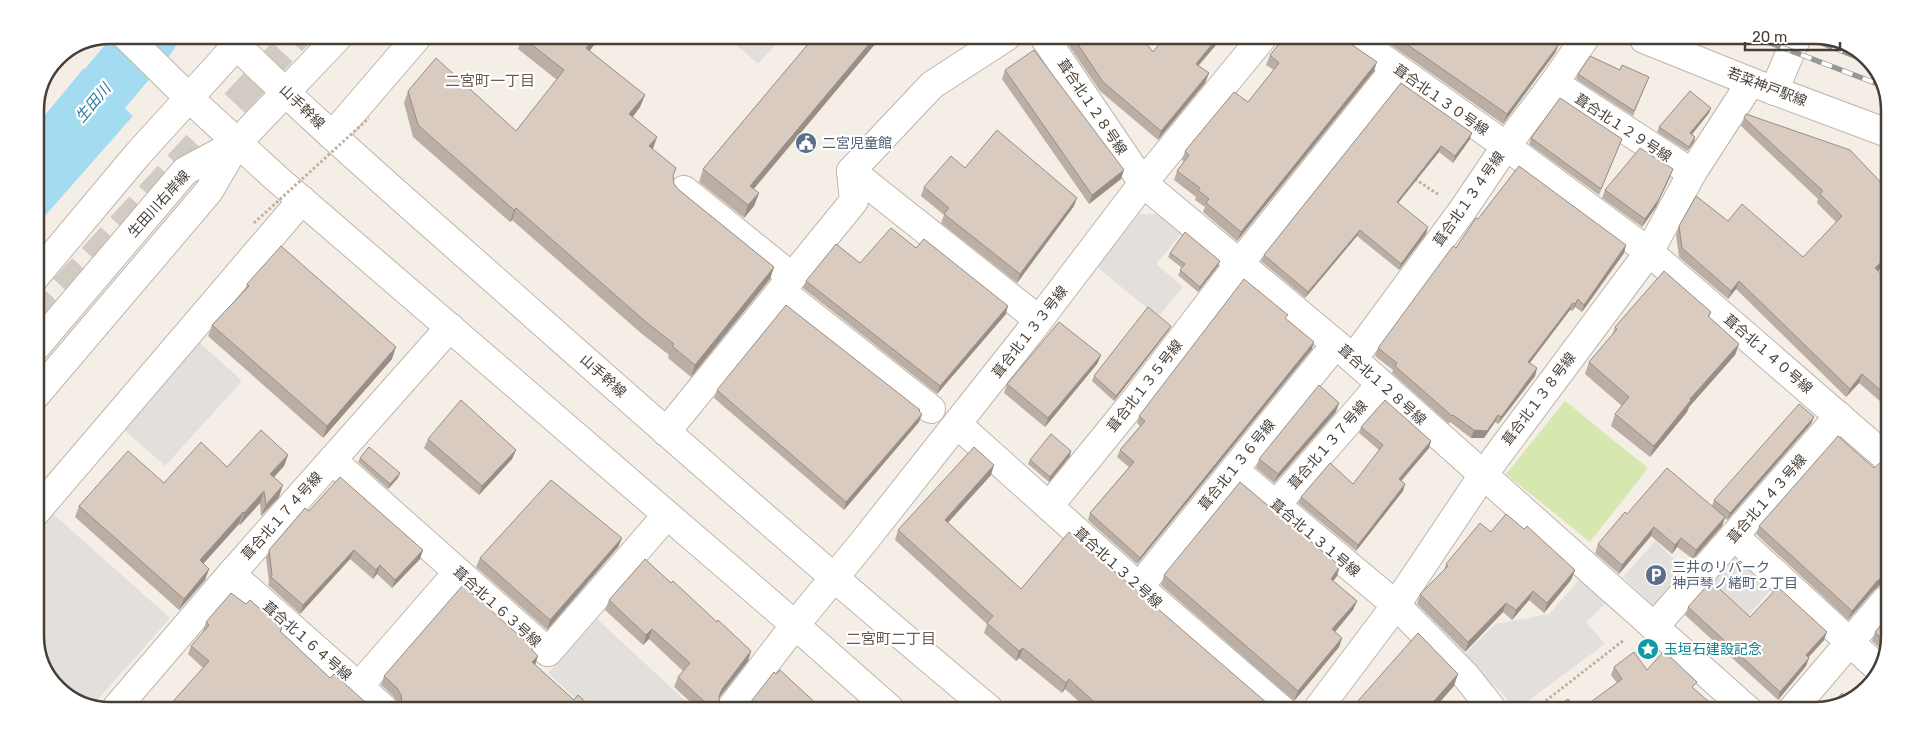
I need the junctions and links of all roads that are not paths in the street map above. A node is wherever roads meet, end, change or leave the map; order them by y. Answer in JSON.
{"nodes":[{"id":1,"x":134,"y":44,"type":"edge"},
{"id":2,"x":232,"y":44,"type":"edge"},
{"id":3,"x":241,"y":44,"type":"edge"},
{"id":4,"x":331,"y":44,"type":"edge"},
{"id":5,"x":411,"y":44,"type":"edge"},
{"id":6,"x":995,"y":44,"type":"edge"},
{"id":7,"x":1049,"y":44,"type":"edge"},
{"id":8,"x":1257,"y":44,"type":"edge"},
{"id":9,"x":1362,"y":44,"type":"edge"},
{"id":10,"x":1580,"y":44,"type":"edge"},
{"id":11,"x":1657,"y":44,"type":"edge"},
{"id":12,"x":1792,"y":44,"type":"edge"},
{"id":13,"x":1396,"y":68,"type":"junction"},
{"id":14,"x":1554,"y":83,"type":"junction"},
{"id":15,"x":1763,"y":86,"type":"junction"},
{"id":16,"x":286,"y":92,"type":"junction"},
{"id":17,"x":189,"y":98,"type":"junction"},
{"id":18,"x":1881,"y":131,"type":"edge"},
{"id":19,"x":332,"y":136,"type":"junction"},
{"id":20,"x":237,"y":143,"type":"junction"},
{"id":21,"x":1506,"y":146,"type":"junction"},
{"id":22,"x":851,"y":171,"type":"junction"},
{"id":23,"x":1692,"y":173,"type":"junction"},
{"id":24,"x":1143,"y":183,"type":"junction"},
{"id":25,"x":684,"y":190,"type":"dead end"},
{"id":26,"x":302,"y":200,"type":"junction"},
{"id":27,"x":1649,"y":252,"type":"junction"},
{"id":28,"x":1239,"y":264,"type":"junction"},
{"id":29,"x":44,"y":267,"type":"edge"},
{"id":30,"x":786,"y":284,"type":"junction"},
{"id":31,"x":1039,"y":320,"type":"junction"},
{"id":32,"x":450,"y":327,"type":"junction"},
{"id":33,"x":44,"y":337,"type":"edge"},
{"id":34,"x":1344,"y":351,"type":"junction"},
{"id":35,"x":1380,"y":384,"type":"junction"},
{"id":36,"x":44,"y":385,"type":"edge"},
{"id":37,"x":931,"y":409,"type":"dead end"},
{"id":38,"x":1839,"y":416,"type":"junction"},
{"id":39,"x":957,"y":424,"type":"junction"},
{"id":40,"x":666,"y":432,"type":"junction"},
{"id":41,"x":1881,"y":453,"type":"edge"},
{"id":42,"x":332,"y":460,"type":"junction"},
{"id":43,"x":1234,"y":470,"type":"junction"},
{"id":44,"x":1483,"y":475,"type":"junction"},
{"id":45,"x":44,"y":502,"type":"edge"},
{"id":46,"x":1276,"y":505,"type":"junction"},
{"id":47,"x":1049,"y":506,"type":"junction"},
{"id":48,"x":667,"y":515,"type":"junction"},
{"id":49,"x":1734,"y":536,"type":"junction"},
{"id":50,"x":458,"y":572,"type":"junction"},
{"id":51,"x":231,"y":574,"type":"junction"},
{"id":52,"x":834,"y":579,"type":"junction"},
{"id":53,"x":1139,"y":587,"type":"junction"},
{"id":54,"x":1396,"y":605,"type":"junction"},
{"id":55,"x":1881,"y":606,"type":"edge"},
{"id":56,"x":796,"y":625,"type":"junction"},
{"id":57,"x":1654,"y":627,"type":"junction"},
{"id":58,"x":1849,"y":642,"type":"junction"},
{"id":59,"x":1874,"y":665,"type":"edge"},
{"id":60,"x":359,"y":686,"type":"junction"},
{"id":61,"x":120,"y":702,"type":"edge"},
{"id":62,"x":376,"y":702,"type":"edge"},
{"id":63,"x":736,"y":702,"type":"edge"},
{"id":64,"x":882,"y":702,"type":"edge"},
{"id":65,"x":981,"y":702,"type":"edge"},
{"id":66,"x":1273,"y":702,"type":"edge"},
{"id":67,"x":1323,"y":702,"type":"edge"},
{"id":68,"x":1487,"y":702,"type":"edge"},
{"id":69,"x":1739,"y":702,"type":"edge"},
{"id":70,"x":1799,"y":702,"type":"edge"}],
"edges":[{"from":1,"to":17,"type":"street"},
{"from":2,"to":17,"type":"street"},
{"from":3,"to":16,"type":"street","name":"山手幹線"},
{"from":4,"to":16,"type":"street","name":"生田川右岸線"},
{"from":5,"to":19,"type":"street"},
{"from":6,"to":22,"type":"street"},
{"from":7,"to":24,"type":"street","name":"葺合北１２８号線"},
{"from":8,"to":24,"type":"street","name":"葺合北１３３号線"},
{"from":9,"to":13,"type":"street","name":"葺合北１３０号線"},
{"from":10,"to":14,"type":"street","name":"葺合北１３４号線"},
{"from":11,"to":15,"type":"street","name":"若菜神戸駅線"},
{"from":12,"to":15,"type":"street","name":"葺合北１３８号線"},
{"from":13,"to":21,"type":"street","name":"葺合北１３０号線"},
{"from":13,"to":28,"type":"street","name":"葺合北１３５号線"},
{"from":14,"to":21,"type":"street","name":"葺合北１３４号線"},
{"from":14,"to":23,"type":"street","name":"葺合北１２９号線"},
{"from":15,"to":18,"type":"street","name":"若菜神戸駅線"},
{"from":15,"to":23,"type":"street","name":"葺合北１３８号線"},
{"from":16,"to":19,"type":"street","name":"山手幹線"},
{"from":16,"to":20,"type":"street","name":"生田川右岸線"},
{"from":17,"to":20,"type":"street"},
{"from":17,"to":29,"type":"street"},
{"from":19,"to":40,"type":"street","name":"山手幹線"},
{"from":20,"to":26,"type":"street"},
{"from":20,"to":33,"type":"street","name":"生田川右岸線"},
{"from":20,"to":36,"type":"street"},
{"from":21,"to":27,"type":"street","name":"葺合北１３０号線"},
{"from":21,"to":34,"type":"street","name":"葺合北１３４号線"},
{"from":22,"to":30,"type":"street"},
{"from":22,"to":31,"type":"street"},
{"from":23,"to":27,"type":"street","name":"葺合北１３８号線"},
{"from":24,"to":28,"type":"street","name":"葺合北１２８号線"},
{"from":24,"to":31,"type":"street","name":"葺合北１３３号線"},
{"from":25,"to":30,"type":"street"},
{"from":26,"to":32,"type":"street"},
{"from":26,"to":45,"type":"street"},
{"from":27,"to":38,"type":"street","name":"葺合北１４０号線"},
{"from":27,"to":44,"type":"street","name":"葺合北１３８号線"},
{"from":28,"to":34,"type":"street","name":"葺合北１２８号線"},
{"from":28,"to":47,"type":"street","name":"葺合北１３５号線"},
{"from":30,"to":37,"type":"street"},
{"from":30,"to":40,"type":"street"},
{"from":31,"to":39,"type":"street","name":"葺合北１３３号線"},
{"from":32,"to":42,"type":"street","name":"葺合北１７４号線"},
{"from":32,"to":48,"type":"street"},
{"from":34,"to":35,"type":"street","name":"葺合北１２８号線"},
{"from":34,"to":43,"type":"street","name":"葺合北１３６号線"},
{"from":35,"to":44,"type":"street","name":"葺合北１２８号線"},
{"from":35,"to":46,"type":"street","name":"葺合北１３７号線"},
{"from":38,"to":41,"type":"street","name":"葺合北１４０号線"},
{"from":38,"to":49,"type":"street","name":"葺合北１４３号線"},
{"from":39,"to":47,"type":"street","name":"葺合北１３２号線"},
{"from":39,"to":52,"type":"street","name":"葺合北１３３号線"},
{"from":40,"to":52,"type":"street","name":"山手幹線"},
{"from":42,"to":50,"type":"street","name":"葺合北１６３号線"},
{"from":42,"to":51,"type":"street","name":"葺合北１７４号線"},
{"from":43,"to":46,"type":"street","name":"葺合北１３１号線"},
{"from":43,"to":53,"type":"street","name":"葺合北１３６号線"},
{"from":44,"to":54,"type":"street","name":"葺合北１３８号線"},
{"from":44,"to":57,"type":"street","name":"葺合北１２８号線"},
{"from":46,"to":54,"type":"street","name":"葺合北１３１号線"},
{"from":47,"to":53,"type":"street","name":"葺合北１３２号線"},
{"from":48,"to":50,"type":"street","name":"葺合北１６３号線"},
{"from":48,"to":56,"type":"street"},
{"from":49,"to":57,"type":"street","name":"葺合北１４３号線"},
{"from":49,"to":58,"type":"street"},
{"from":50,"to":60,"type":"street"},
{"from":51,"to":60,"type":"street","name":"葺合北１６４号線"},
{"from":51,"to":61,"type":"street","name":"葺合北１７４号線"},
{"from":52,"to":56,"type":"street","name":"葺合北１３３号線"},
{"from":52,"to":65,"type":"street","name":"山手幹線"},
{"from":53,"to":66,"type":"street","name":"葺合北１３２号線"},
{"from":54,"to":67,"type":"street","name":"葺合北１３８号線"},
{"from":54,"to":68,"type":"street","name":"葺合北１３１号線"},
{"from":55,"to":58,"type":"street"},
{"from":56,"to":63,"type":"street","name":"葺合北１３３号線"},
{"from":56,"to":64,"type":"street"},
{"from":57,"to":69,"type":"street","name":"葺合北１２８号線"},
{"from":58,"to":59,"type":"street"},
{"from":58,"to":70,"type":"street"},
{"from":60,"to":62,"type":"street","name":"葺合北１６４号線"}]}
